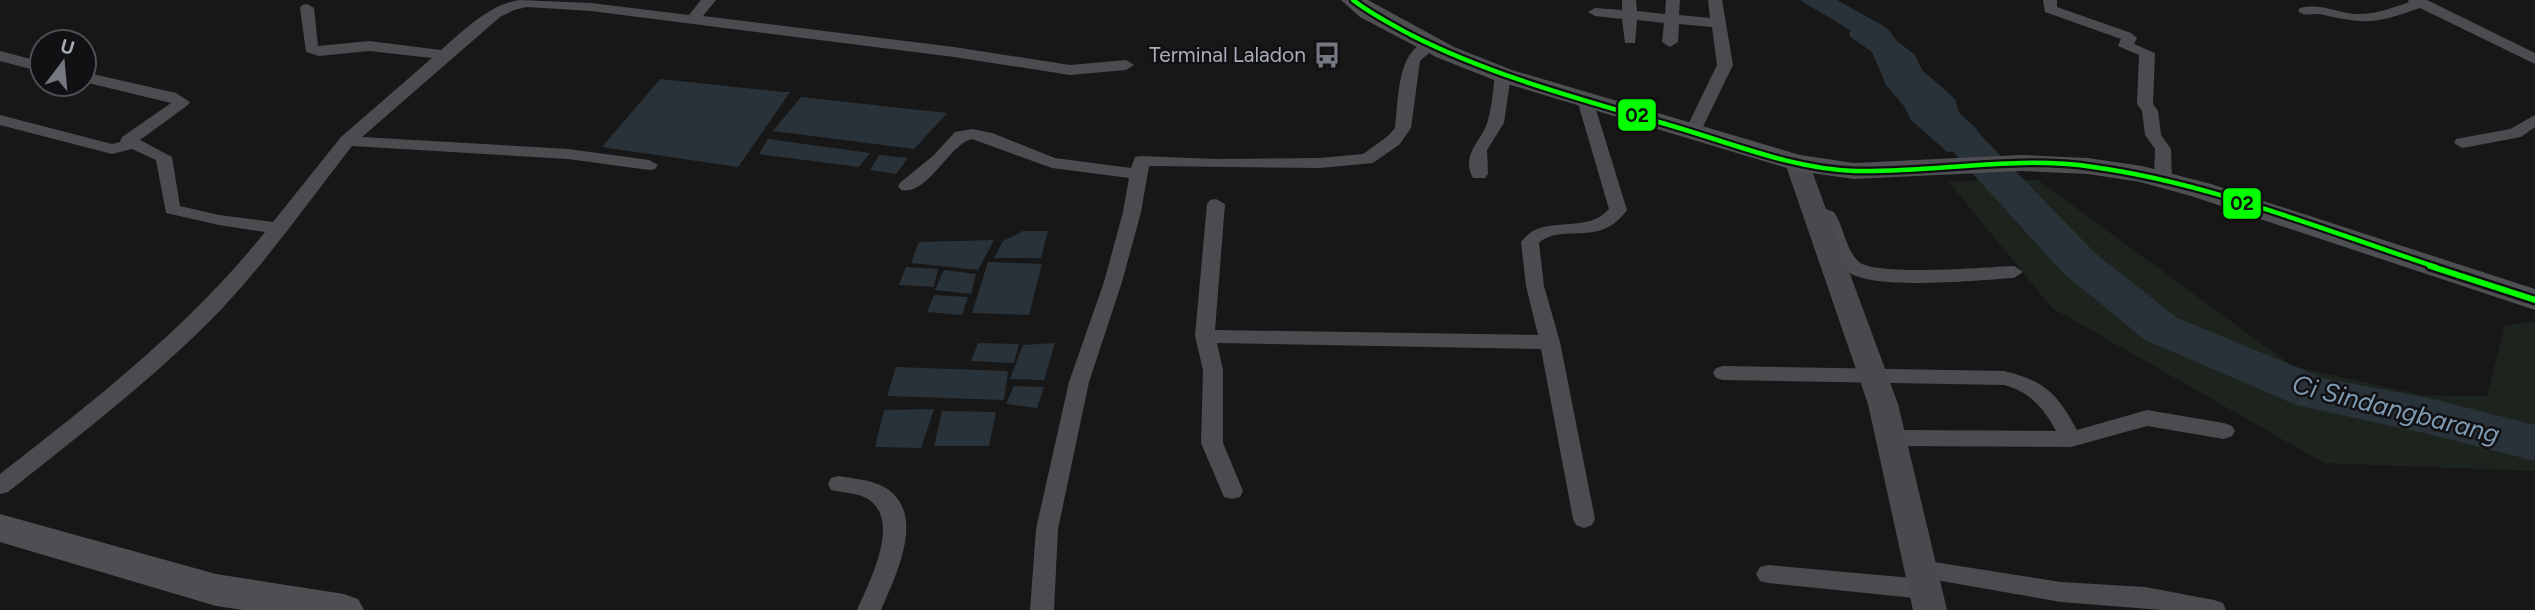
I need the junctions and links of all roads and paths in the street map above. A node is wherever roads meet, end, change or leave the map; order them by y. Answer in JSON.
{"nodes":[{"id":1,"x":709,"y":0,"type":"edge"},
{"id":2,"x":1353,"y":0,"type":"edge"},
{"id":3,"x":1629,"y":0,"type":"edge"},
{"id":4,"x":1673,"y":0,"type":"edge"},
{"id":5,"x":1715,"y":0,"type":"edge"},
{"id":6,"x":2050,"y":0,"type":"edge"},
{"id":7,"x":2418,"y":2,"type":"edge"},
{"id":8,"x":2305,"y":5,"type":"edge"},
{"id":9,"x":307,"y":8,"type":"dead end"},
{"id":10,"x":1595,"y":12,"type":"dead end"},
{"id":11,"x":1628,"y":16,"type":"junction"},
{"id":12,"x":1670,"y":19,"type":"junction"},
{"id":13,"x":692,"y":20,"type":"junction"},
{"id":14,"x":1718,"y":23,"type":"junction"},
{"id":15,"x":1630,"y":40,"type":"dead end"},
{"id":16,"x":1670,"y":42,"type":"dead end"},
{"id":17,"x":1430,"y":45,"type":"junction"},
{"id":18,"x":444,"y":55,"type":"junction"},
{"id":19,"x":0,"y":57,"type":"edge"},
{"id":20,"x":2535,"y":60,"type":"edge"},
{"id":21,"x":28,"y":63,"type":"edge"},
{"id":22,"x":1126,"y":65,"type":"dead end"},
{"id":23,"x":1503,"y":75,"type":"junction"},
{"id":24,"x":98,"y":79,"type":"edge"},
{"id":25,"x":1585,"y":100,"type":"junction"},
{"id":26,"x":0,"y":120,"type":"edge"},
{"id":27,"x":2535,"y":120,"type":"edge"},
{"id":28,"x":1692,"y":133,"type":"junction"},
{"id":29,"x":347,"y":141,"type":"junction"},
{"id":30,"x":2462,"y":142,"type":"dead end"},
{"id":31,"x":131,"y":144,"type":"junction"},
{"id":32,"x":1797,"y":163,"type":"junction"},
{"id":33,"x":649,"y":165,"type":"dead end"},
{"id":34,"x":1140,"y":167,"type":"junction"},
{"id":35,"x":1479,"y":174,"type":"dead end"},
{"id":36,"x":2163,"y":178,"type":"junction"},
{"id":37,"x":907,"y":186,"type":"dead end"},
{"id":38,"x":1216,"y":204,"type":"dead end"},
{"id":39,"x":1812,"y":209,"type":"junction"},
{"id":40,"x":278,"y":228,"type":"junction"},
{"id":41,"x":2014,"y":272,"type":"dead end"},
{"id":42,"x":2535,"y":300,"type":"edge"},
{"id":43,"x":1205,"y":335,"type":"junction"},
{"id":44,"x":1550,"y":342,"type":"junction"},
{"id":45,"x":1723,"y":373,"type":"dead end"},
{"id":46,"x":1874,"y":377,"type":"junction"},
{"id":47,"x":2224,"y":430,"type":"dead end"},
{"id":48,"x":1891,"y":438,"type":"junction"},
{"id":49,"x":2071,"y":439,"type":"junction"},
{"id":50,"x":839,"y":484,"type":"dead end"},
{"id":51,"x":0,"y":486,"type":"edge"},
{"id":52,"x":1232,"y":491,"type":"dead end"},
{"id":53,"x":1584,"y":519,"type":"dead end"},
{"id":54,"x":0,"y":528,"type":"edge"},
{"id":55,"x":1768,"y":574,"type":"dead end"},
{"id":56,"x":1925,"y":589,"type":"edge"},
{"id":57,"x":344,"y":610,"type":"edge"},
{"id":58,"x":869,"y":610,"type":"edge"},
{"id":59,"x":1042,"y":610,"type":"edge"},
{"id":60,"x":2214,"y":610,"type":"edge"}],
"edges":[{"from":1,"to":13,"type":"street"},
{"from":2,"to":17,"type":"main road"},
{"from":3,"to":11,"type":"street"},
{"from":4,"to":12,"type":"street"},
{"from":5,"to":14,"type":"street"},
{"from":6,"to":36,"type":"street"},
{"from":7,"to":8,"type":"street"},
{"from":7,"to":20,"type":"street"},
{"from":9,"to":18,"type":"street"},
{"from":10,"to":11,"type":"street"},
{"from":11,"to":12,"type":"street"},
{"from":11,"to":15,"type":"street"},
{"from":12,"to":14,"type":"street"},
{"from":12,"to":16,"type":"street"},
{"from":13,"to":18,"type":"street"},
{"from":13,"to":22,"type":"street"},
{"from":14,"to":28,"type":"street"},
{"from":17,"to":23,"type":"main road"},
{"from":17,"to":34,"type":"street"},
{"from":18,"to":29,"type":"street"},
{"from":19,"to":21,"type":"street"},
{"from":23,"to":25,"type":"main road"},
{"from":23,"to":35,"type":"street"},
{"from":24,"to":31,"type":"street"},
{"from":25,"to":28,"type":"main road"},
{"from":25,"to":44,"type":"street"},
{"from":26,"to":31,"type":"street"},
{"from":27,"to":30,"type":"street"},
{"from":28,"to":32,"type":"main road"},
{"from":29,"to":33,"type":"street"},
{"from":29,"to":40,"type":"street"},
{"from":31,"to":40,"type":"street"},
{"from":32,"to":36,"type":"main road"},
{"from":32,"to":39,"type":"main road"},
{"from":34,"to":37,"type":"street"},
{"from":34,"to":59,"type":"street"},
{"from":36,"to":42,"type":"main road"},
{"from":38,"to":43,"type":"street"},
{"from":39,"to":41,"type":"street"},
{"from":39,"to":46,"type":"main road"},
{"from":40,"to":51,"type":"street"},
{"from":43,"to":44,"type":"street"},
{"from":43,"to":52,"type":"street"},
{"from":44,"to":53,"type":"street"},
{"from":45,"to":46,"type":"street"},
{"from":46,"to":48,"type":"main road"},
{"from":46,"to":49,"type":"street"},
{"from":47,"to":49,"type":"street"},
{"from":48,"to":49,"type":"street"},
{"from":48,"to":56,"type":"main road"},
{"from":50,"to":58,"type":"street"},
{"from":54,"to":57,"type":"main road"},
{"from":55,"to":56,"type":"street"},
{"from":56,"to":60,"type":"street"}]}
